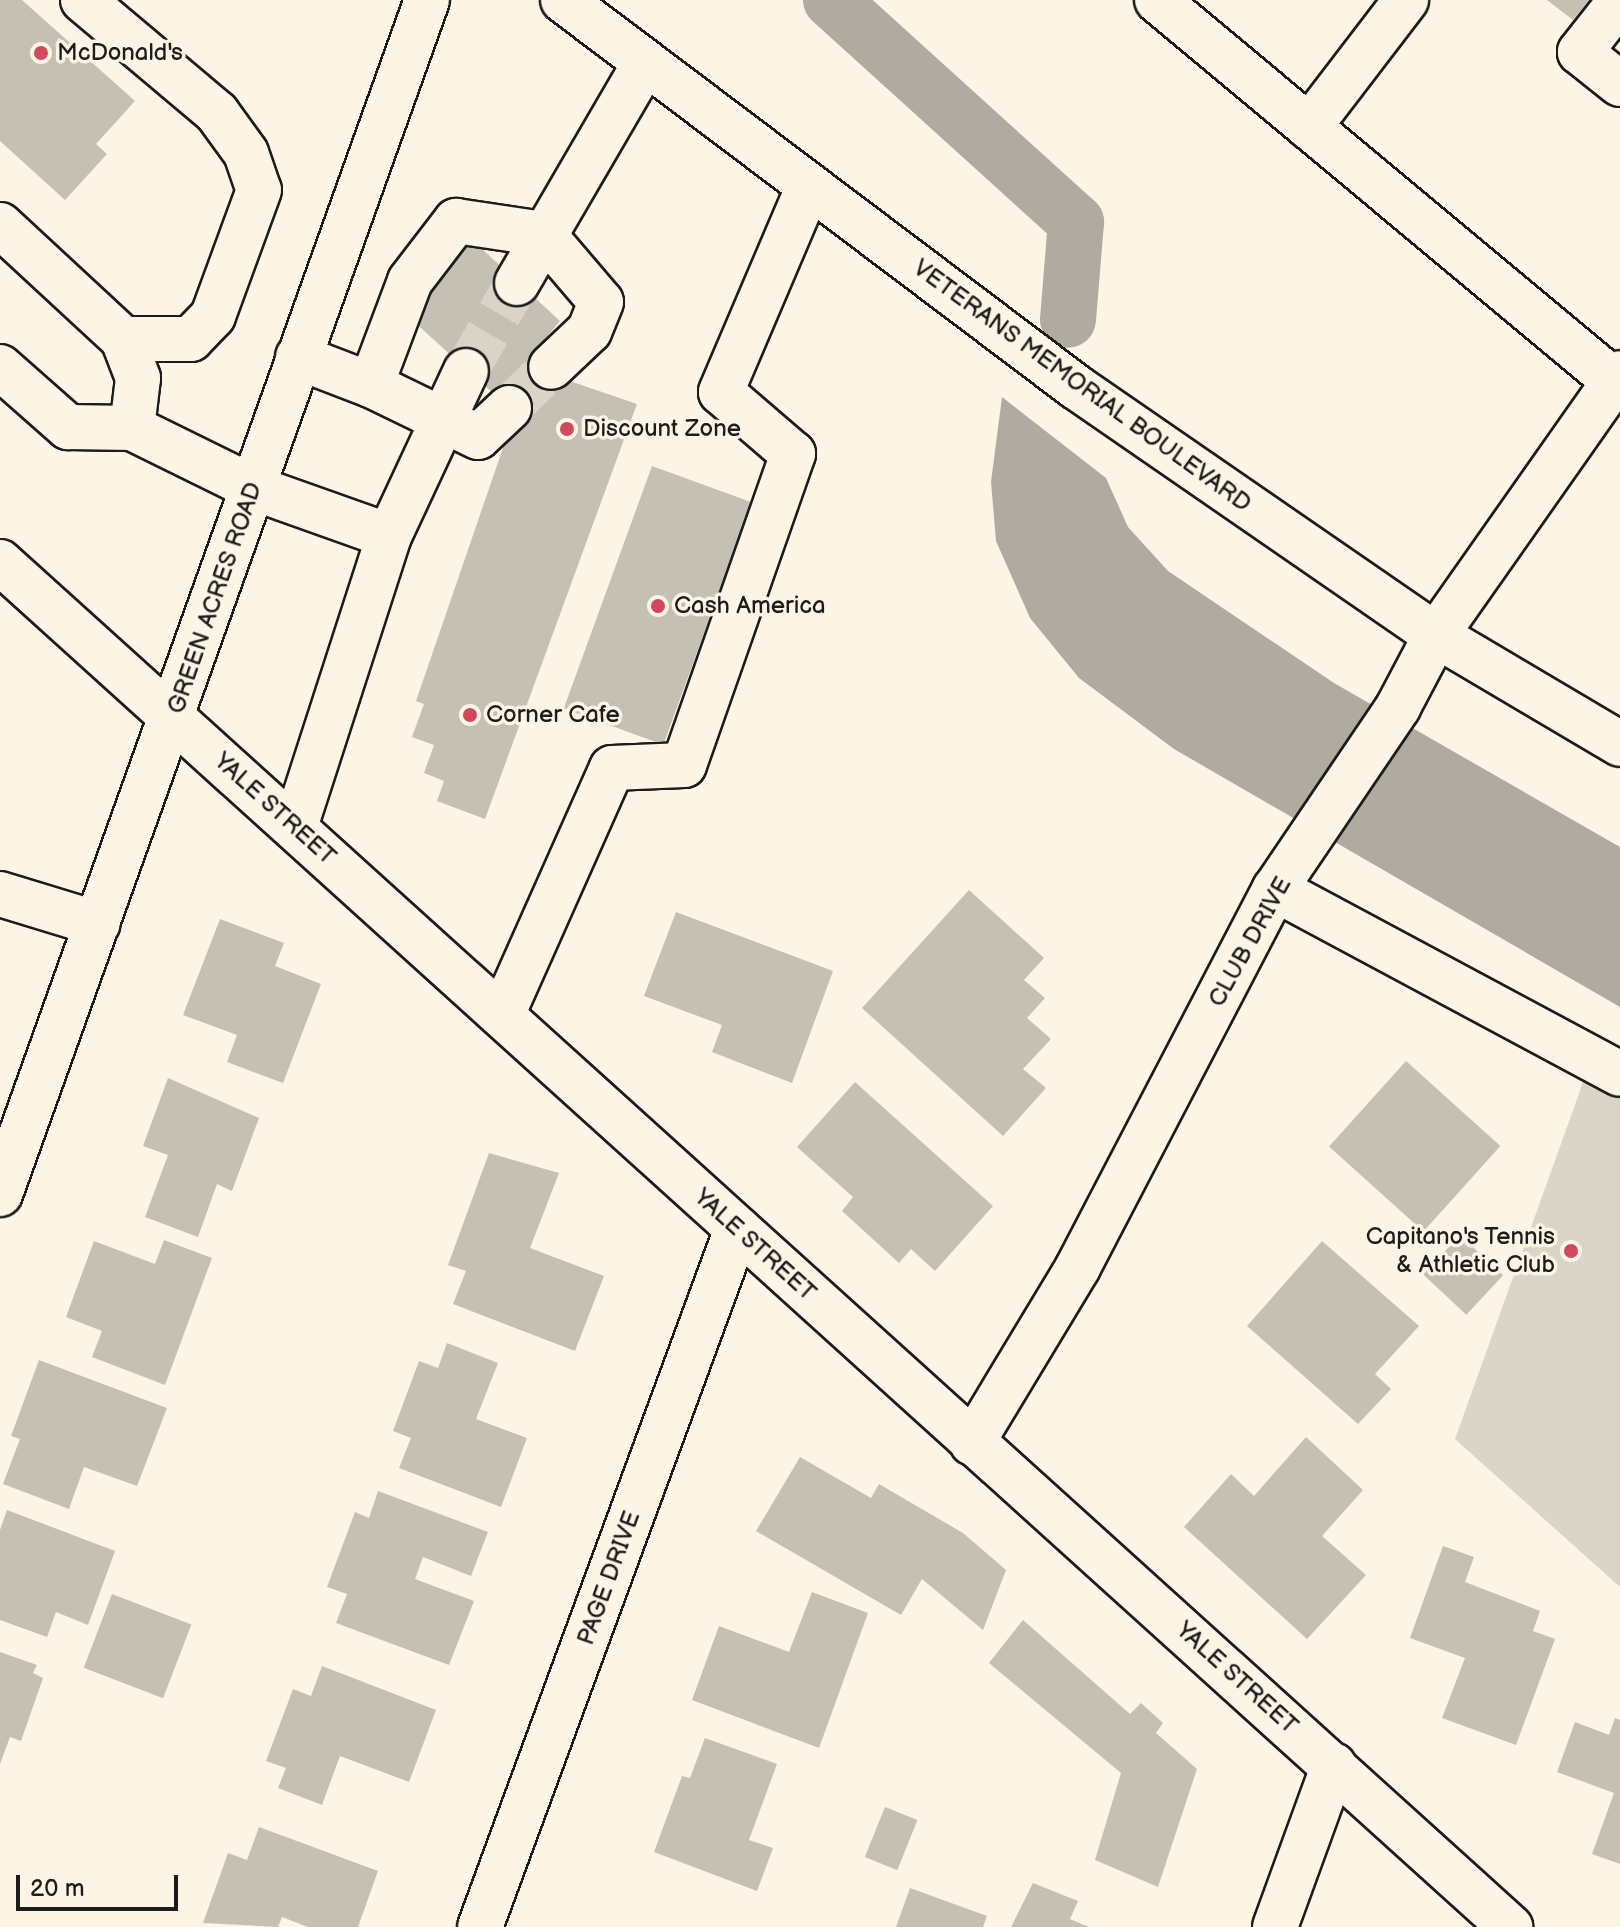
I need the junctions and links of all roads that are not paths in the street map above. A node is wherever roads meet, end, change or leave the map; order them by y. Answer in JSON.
{"nodes":[{"id":1,"x":83,"y":0,"type":"edge"},
{"id":2,"x":427,"y":0,"type":"edge"},
{"id":3,"x":563,"y":0,"type":"edge"},
{"id":4,"x":1157,"y":0,"type":"edge"},
{"id":5,"x":1406,"y":0,"type":"edge"},
{"id":6,"x":1620,"y":1,"type":"edge"},
{"id":7,"x":645,"y":63,"type":"junction"},
{"id":8,"x":1620,"y":84,"type":"edge"},
{"id":9,"x":1309,"y":127,"type":"junction"},
{"id":10,"x":809,"y":186,"type":"junction"},
{"id":11,"x":0,"y":225,"type":"edge"},
{"id":12,"x":543,"y":234,"type":"junction"},
{"id":13,"x":517,"y":283,"type":"tunnel mouth"},
{"id":14,"x":123,"y":339,"type":"junction"},
{"id":15,"x":298,"y":357,"type":"junction"},
{"id":16,"x":0,"y":367,"type":"edge"},
{"id":17,"x":551,"y":367,"type":"tunnel mouth"},
{"id":18,"x":466,"y":371,"type":"tunnel mouth"},
{"id":19,"x":1617,"y":380,"type":"edge"},
{"id":20,"x":371,"y":385,"type":"junction"},
{"id":21,"x":509,"y":408,"type":"tunnel mouth"},
{"id":22,"x":440,"y":417,"type":"junction"},
{"id":23,"x":132,"y":428,"type":"junction"},
{"id":24,"x":254,"y":488,"type":"junction"},
{"id":25,"x":389,"y":536,"type":"junction"},
{"id":26,"x":0,"y":562,"type":"edge"},
{"id":27,"x":1436,"y":635,"type":"junction"},
{"id":28,"x":174,"y":717,"type":"junction"},
{"id":29,"x":1620,"y":744,"type":"edge"},
{"id":30,"x":295,"y":827,"type":"junction"},
{"id":31,"x":1275,"y":889,"type":"junction"},
{"id":32,"x":0,"y":894,"type":"edge"},
{"id":33,"x":98,"y":924,"type":"junction"},
{"id":34,"x":502,"y":1015,"type":"junction"},
{"id":35,"x":1620,"y":1074,"type":"edge"},
{"id":36,"x":1,"y":1191,"type":"edge"},
{"id":37,"x":737,"y":1229,"type":"junction"},
{"id":38,"x":972,"y":1443,"type":"junction"},
{"id":39,"x":1334,"y":1765,"type":"junction"},
{"id":40,"x":480,"y":1927,"type":"edge"},
{"id":41,"x":1275,"y":1927,"type":"edge"},
{"id":42,"x":1510,"y":1927,"type":"edge"}],
"edges":[{"from":1,"to":14,"type":"street"},
{"from":2,"to":15,"type":"street","name":"GREEN ACRES ROAD"},
{"from":3,"to":7,"type":"street","name":"VETERANS MEMORIAL BOULEVARD"},
{"from":4,"to":9,"type":"street"},
{"from":5,"to":9,"type":"street"},
{"from":6,"to":8,"type":"street"},
{"from":7,"to":10,"type":"street","name":"VETERANS MEMORIAL BOULEVARD"},
{"from":7,"to":12,"type":"street"},
{"from":9,"to":19,"type":"street"},
{"from":10,"to":27,"type":"street","name":"VETERANS MEMORIAL BOULEVARD"},
{"from":10,"to":34,"type":"street"},
{"from":11,"to":14,"type":"street"},
{"from":12,"to":13,"type":"street"},
{"from":12,"to":17,"type":"street"},
{"from":12,"to":20,"type":"street"},
{"from":14,"to":23,"type":"street"},
{"from":15,"to":20,"type":"street"},
{"from":15,"to":24,"type":"street","name":"GREEN ACRES ROAD"},
{"from":16,"to":23,"type":"street"},
{"from":18,"to":22,"type":"street"},
{"from":19,"to":27,"type":"street","name":"CLUB DRIVE"},
{"from":20,"to":22,"type":"street"},
{"from":21,"to":22,"type":"street"},
{"from":22,"to":25,"type":"street"},
{"from":23,"to":24,"type":"street"},
{"from":24,"to":25,"type":"street"},
{"from":24,"to":28,"type":"street","name":"GREEN ACRES ROAD"},
{"from":25,"to":30,"type":"street"},
{"from":26,"to":28,"type":"street","name":"YALE STREET"},
{"from":27,"to":29,"type":"street","name":"VETERANS MEMORIAL BOULEVARD"},
{"from":27,"to":31,"type":"street","name":"CLUB DRIVE"},
{"from":28,"to":30,"type":"street","name":"YALE STREET"},
{"from":28,"to":33,"type":"street","name":"GREEN ACRES ROAD"},
{"from":30,"to":34,"type":"street","name":"YALE STREET"},
{"from":31,"to":35,"type":"street"},
{"from":31,"to":38,"type":"street","name":"CLUB DRIVE"},
{"from":32,"to":33,"type":"street"},
{"from":33,"to":36,"type":"street","name":"GREEN ACRES ROAD"},
{"from":34,"to":37,"type":"street","name":"YALE STREET"},
{"from":37,"to":38,"type":"street","name":"YALE STREET"},
{"from":37,"to":40,"type":"street","name":"PAGE DRIVE"},
{"from":38,"to":39,"type":"street","name":"YALE STREET"},
{"from":39,"to":41,"type":"street"},
{"from":39,"to":42,"type":"street","name":"YALE STREET"}]}
